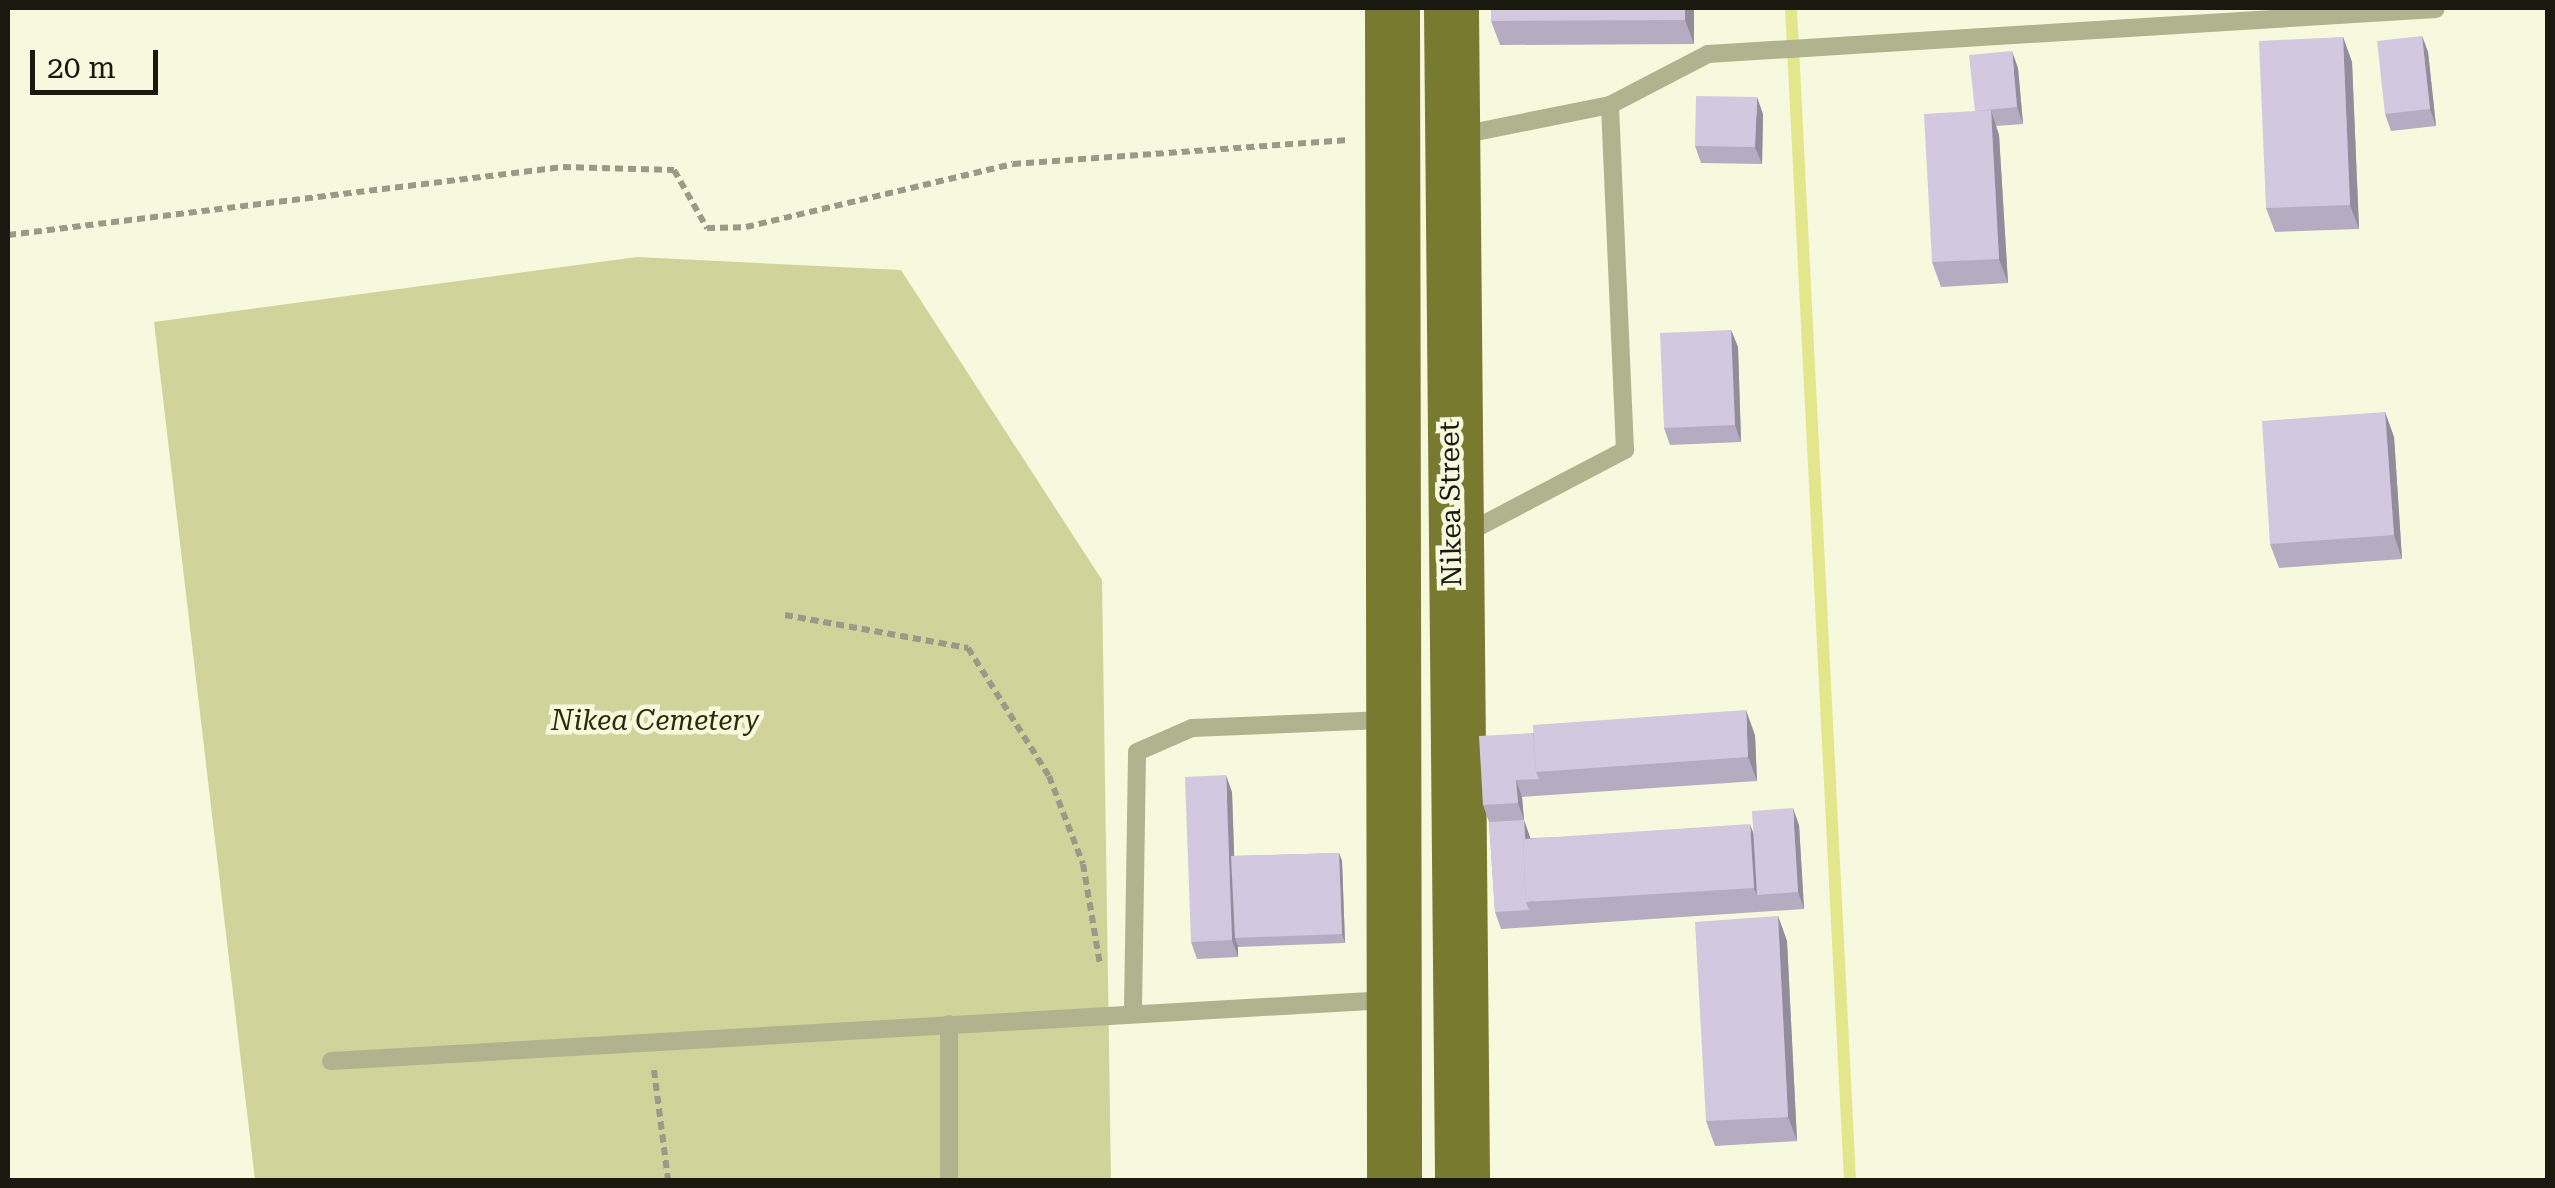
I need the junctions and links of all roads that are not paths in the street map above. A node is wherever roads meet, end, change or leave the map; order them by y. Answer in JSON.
{"nodes":[{"id":1,"x":1392,"y":8,"type":"edge"},
{"id":2,"x":1451,"y":8,"type":"edge"},
{"id":3,"x":2436,"y":9,"type":"edge"},
{"id":4,"x":1610,"y":104,"type":"junction"},
{"id":5,"x":1446,"y":138,"type":"junction"},
{"id":6,"x":1452,"y":542,"type":"junction"},
{"id":7,"x":1387,"y":720,"type":"junction"},
{"id":8,"x":1387,"y":1000,"type":"junction"},
{"id":9,"x":1133,"y":1010,"type":"junction"},
{"id":10,"x":949,"y":1024,"type":"junction"},
{"id":11,"x":331,"y":1061,"type":"dead end"},
{"id":12,"x":948,"y":1180,"type":"edge"},
{"id":13,"x":1394,"y":1180,"type":"edge"},
{"id":14,"x":1462,"y":1180,"type":"edge"}],
"edges":[{"from":1,"to":7,"type":"main road"},
{"from":2,"to":5,"type":"main road","name":"Nikea Street"},
{"from":3,"to":4,"type":"lane"},
{"from":4,"to":5,"type":"lane"},
{"from":4,"to":6,"type":"lane"},
{"from":5,"to":6,"type":"main road","name":"Nikea Street"},
{"from":6,"to":14,"type":"main road","name":"Nikea Street"},
{"from":7,"to":8,"type":"main road"},
{"from":7,"to":9,"type":"lane"},
{"from":8,"to":9,"type":"lane"},
{"from":8,"to":13,"type":"main road"},
{"from":9,"to":10,"type":"lane"},
{"from":10,"to":11,"type":"lane"},
{"from":10,"to":12,"type":"lane"}]}
